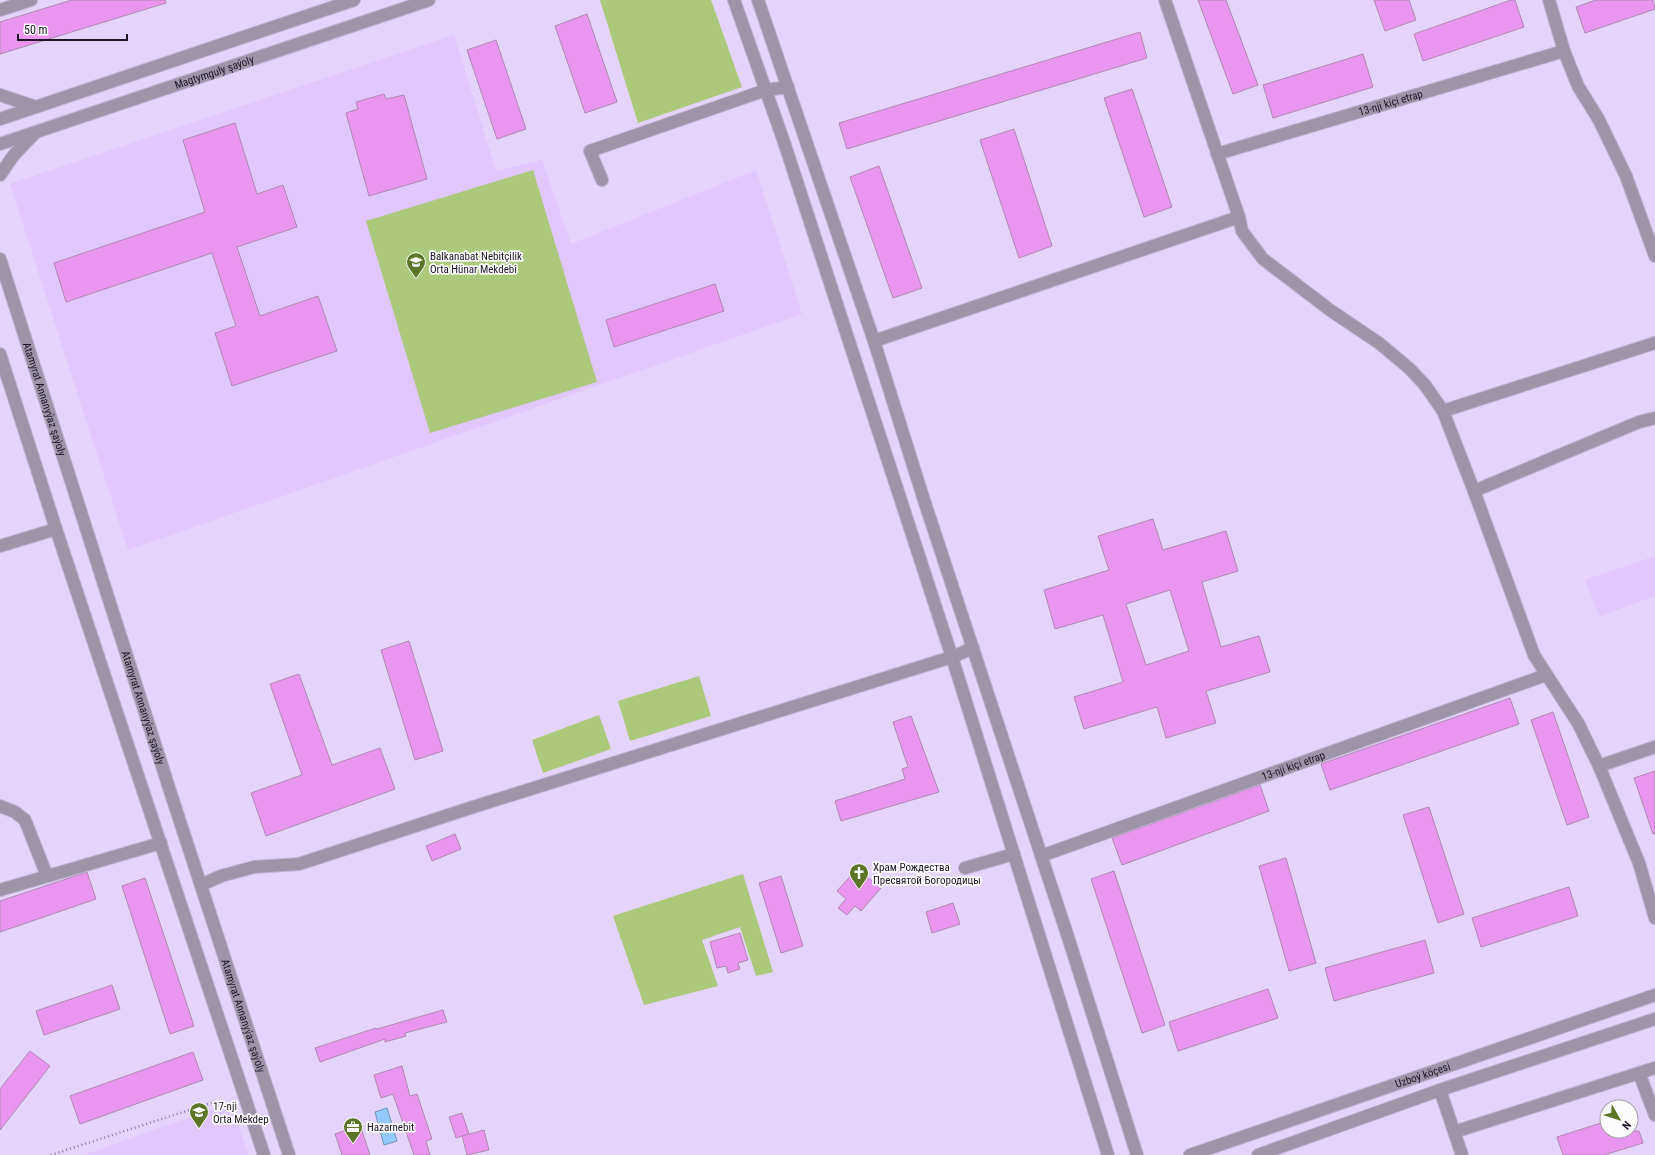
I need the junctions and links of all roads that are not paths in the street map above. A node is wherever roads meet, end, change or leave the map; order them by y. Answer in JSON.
{"nodes":[{"id":1,"x":31,"y":0,"type":"edge"},
{"id":2,"x":354,"y":0,"type":"edge"},
{"id":3,"x":429,"y":0,"type":"edge"},
{"id":4,"x":734,"y":0,"type":"edge"},
{"id":5,"x":758,"y":0,"type":"edge"},
{"id":6,"x":1165,"y":0,"type":"edge"},
{"id":7,"x":1549,"y":0,"type":"edge"},
{"id":8,"x":0,"y":10,"type":"edge"},
{"id":9,"x":1564,"y":51,"type":"junction"},
{"id":10,"x":788,"y":87,"type":"junction"},
{"id":11,"x":766,"y":90,"type":"junction"},
{"id":12,"x":0,"y":95,"type":"edge"},
{"id":13,"x":36,"y":107,"type":"junction"},
{"id":14,"x":0,"y":119,"type":"edge"},
{"id":15,"x":37,"y":131,"type":"junction"},
{"id":16,"x":0,"y":144,"type":"edge"},
{"id":17,"x":1217,"y":154,"type":"junction"},
{"id":18,"x":0,"y":175,"type":"edge"},
{"id":19,"x":602,"y":180,"type":"dead end"},
{"id":20,"x":1239,"y":217,"type":"junction"},
{"id":21,"x":1655,"y":256,"type":"edge"},
{"id":22,"x":0,"y":260,"type":"edge"},
{"id":23,"x":874,"y":341,"type":"junction"},
{"id":24,"x":1655,"y":343,"type":"edge"},
{"id":25,"x":0,"y":354,"type":"edge"},
{"id":26,"x":1443,"y":411,"type":"junction"},
{"id":27,"x":1655,"y":418,"type":"edge"},
{"id":28,"x":1474,"y":490,"type":"junction"},
{"id":29,"x":56,"y":529,"type":"junction"},
{"id":30,"x":0,"y":546,"type":"edge"},
{"id":31,"x":973,"y":648,"type":"junction"},
{"id":32,"x":952,"y":656,"type":"junction"},
{"id":33,"x":1546,"y":675,"type":"junction"},
{"id":34,"x":1655,"y":747,"type":"edge"},
{"id":35,"x":1599,"y":766,"type":"junction"},
{"id":36,"x":0,"y":806,"type":"edge"},
{"id":37,"x":162,"y":844,"type":"junction"},
{"id":38,"x":1014,"y":854,"type":"junction"},
{"id":39,"x":1042,"y":856,"type":"junction"},
{"id":40,"x":965,"y":868,"type":"dead end"},
{"id":41,"x":47,"y":876,"type":"junction"},
{"id":42,"x":201,"y":885,"type":"junction"},
{"id":43,"x":0,"y":890,"type":"edge"},
{"id":44,"x":1655,"y":918,"type":"edge"},
{"id":45,"x":1655,"y":995,"type":"edge"},
{"id":46,"x":1655,"y":1019,"type":"edge"},
{"id":47,"x":1655,"y":1068,"type":"edge"},
{"id":48,"x":1639,"y":1073,"type":"junction"},
{"id":49,"x":1440,"y":1090,"type":"junction"},
{"id":50,"x":1655,"y":1115,"type":"edge"},
{"id":51,"x":1454,"y":1132,"type":"junction"},
{"id":52,"x":264,"y":1155,"type":"edge"},
{"id":53,"x":289,"y":1155,"type":"edge"},
{"id":54,"x":1108,"y":1155,"type":"edge"},
{"id":55,"x":1137,"y":1155,"type":"edge"},
{"id":56,"x":1190,"y":1155,"type":"edge"},
{"id":57,"x":1258,"y":1155,"type":"edge"},
{"id":58,"x":1462,"y":1155,"type":"edge"}],
"edges":[{"from":1,"to":8,"type":"street"},
{"from":2,"to":13,"type":"street"},
{"from":3,"to":15,"type":"street","name":"Magtymguly şaýoly"},
{"from":4,"to":11,"type":"street"},
{"from":5,"to":10,"type":"street"},
{"from":6,"to":17,"type":"street"},
{"from":7,"to":9,"type":"street"},
{"from":9,"to":17,"type":"street","name":"13-nji kiçi etrap"},
{"from":9,"to":21,"type":"street"},
{"from":10,"to":11,"type":"street"},
{"from":10,"to":23,"type":"street"},
{"from":11,"to":19,"type":"street"},
{"from":11,"to":32,"type":"street"},
{"from":12,"to":13,"type":"street"},
{"from":13,"to":14,"type":"street"},
{"from":15,"to":16,"type":"street","name":"Magtymguly şaýoly"},
{"from":15,"to":18,"type":"street"},
{"from":17,"to":20,"type":"street"},
{"from":20,"to":23,"type":"street"},
{"from":20,"to":26,"type":"street"},
{"from":22,"to":42,"type":"street","name":"Atamyrat Annanyýaz şaýoly"},
{"from":23,"to":31,"type":"street"},
{"from":24,"to":26,"type":"street"},
{"from":25,"to":29,"type":"street"},
{"from":26,"to":28,"type":"street"},
{"from":27,"to":28,"type":"street"},
{"from":28,"to":33,"type":"street"},
{"from":29,"to":30,"type":"street"},
{"from":29,"to":37,"type":"street"},
{"from":31,"to":32,"type":"street"},
{"from":31,"to":39,"type":"street"},
{"from":32,"to":38,"type":"street"},
{"from":32,"to":42,"type":"street"},
{"from":33,"to":35,"type":"street"},
{"from":33,"to":39,"type":"street","name":"13-nji kiçi etrap"},
{"from":34,"to":35,"type":"street"},
{"from":35,"to":44,"type":"street"},
{"from":36,"to":41,"type":"street"},
{"from":37,"to":41,"type":"street"},
{"from":37,"to":52,"type":"street"},
{"from":38,"to":40,"type":"street"},
{"from":38,"to":54,"type":"street"},
{"from":39,"to":55,"type":"street"},
{"from":41,"to":43,"type":"street"},
{"from":42,"to":53,"type":"street","name":"Atamyrat Annanyýaz şaýoly"},
{"from":45,"to":56,"type":"street","name":"Uzboý köçesi"},
{"from":46,"to":49,"type":"street","name":"Uzboý köçesi"},
{"from":47,"to":48,"type":"street"},
{"from":48,"to":50,"type":"street"},
{"from":48,"to":51,"type":"street"},
{"from":49,"to":51,"type":"street"},
{"from":49,"to":57,"type":"street","name":"Uzboý köçesi"},
{"from":51,"to":58,"type":"street"}]}
